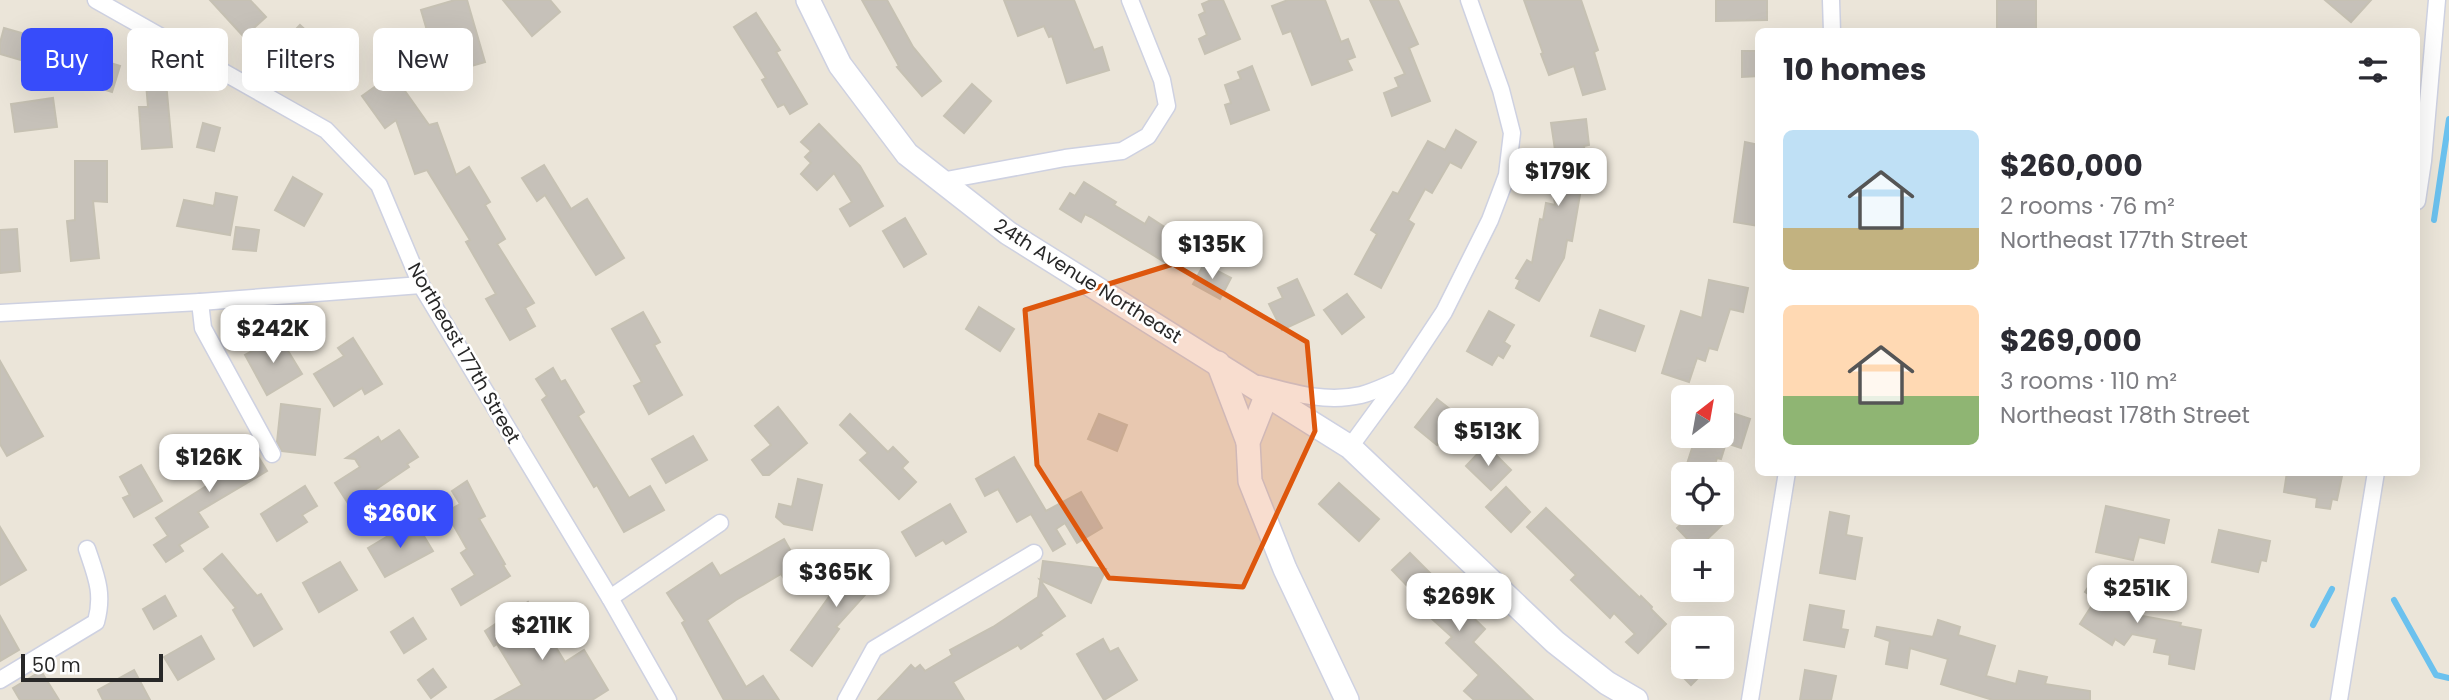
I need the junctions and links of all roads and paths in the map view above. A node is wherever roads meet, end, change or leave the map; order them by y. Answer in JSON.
{"nodes":[{"id":1,"x":96,"y":0,"type":"edge"},
{"id":2,"x":808,"y":0,"type":"edge"},
{"id":3,"x":1130,"y":0,"type":"edge"},
{"id":4,"x":1469,"y":0,"type":"edge"},
{"id":5,"x":1830,"y":0,"type":"edge"},
{"id":6,"x":2437,"y":0,"type":"edge"},
{"id":7,"x":1832,"y":28,"type":"edge"},
{"id":8,"x":940,"y":180,"type":"junction"},
{"id":9,"x":2420,"y":181,"type":"edge"},
{"id":10,"x":421,"y":285,"type":"junction"},
{"id":11,"x":200,"y":302,"type":"junction"},
{"id":12,"x":0,"y":313,"type":"edge"},
{"id":13,"x":1218,"y":363,"type":"junction"},
{"id":14,"x":1244,"y":380,"type":"junction"},
{"id":15,"x":1399,"y":380,"type":"junction"},
{"id":16,"x":1267,"y":394,"type":"junction"},
{"id":17,"x":1248,"y":442,"type":"junction"},
{"id":18,"x":1350,"y":447,"type":"junction"},
{"id":19,"x":272,"y":454,"type":"dead end"},
{"id":20,"x":1786,"y":476,"type":"edge"},
{"id":21,"x":2375,"y":476,"type":"edge"},
{"id":22,"x":720,"y":523,"type":"dead end"},
{"id":23,"x":87,"y":549,"type":"dead end"},
{"id":24,"x":1034,"y":553,"type":"dead end"},
{"id":25,"x":610,"y":598,"type":"junction"},
{"id":26,"x":0,"y":680,"type":"edge"},
{"id":27,"x":668,"y":700,"type":"edge"},
{"id":28,"x":846,"y":700,"type":"edge"},
{"id":29,"x":1347,"y":700,"type":"edge"},
{"id":30,"x":1636,"y":700,"type":"edge"},
{"id":31,"x":1750,"y":700,"type":"edge"},
{"id":32,"x":2339,"y":700,"type":"edge"}],
"edges":[{"from":1,"to":10,"type":"street","name":"Northeast 177th Street"},
{"from":2,"to":8,"type":"main road","name":"24th Avenue Northeast"},
{"from":3,"to":8,"type":"street"},
{"from":4,"to":15,"type":"street"},
{"from":5,"to":7,"type":"street"},
{"from":6,"to":9,"type":"street"},
{"from":8,"to":13,"type":"main road","name":"24th Avenue Northeast"},
{"from":10,"to":11,"type":"street"},
{"from":10,"to":25,"type":"street","name":"Northeast 177th Street"},
{"from":11,"to":12,"type":"street"},
{"from":11,"to":19,"type":"street"},
{"from":13,"to":14,"type":"main road","name":"24th Avenue Northeast"},
{"from":13,"to":17,"type":"main road"},
{"from":14,"to":15,"type":"street"},
{"from":14,"to":16,"type":"main road","name":"24th Avenue Northeast"},
{"from":15,"to":18,"type":"street"},
{"from":16,"to":17,"type":"main road"},
{"from":16,"to":18,"type":"main road","name":"24th Avenue Northeast"},
{"from":17,"to":29,"type":"main road"},
{"from":18,"to":30,"type":"main road","name":"24th Avenue Northeast"},
{"from":20,"to":31,"type":"street"},
{"from":21,"to":32,"type":"street"},
{"from":22,"to":25,"type":"street"},
{"from":23,"to":26,"type":"street"},
{"from":24,"to":28,"type":"street"},
{"from":25,"to":27,"type":"street","name":"Northeast 177th Street"}]}
